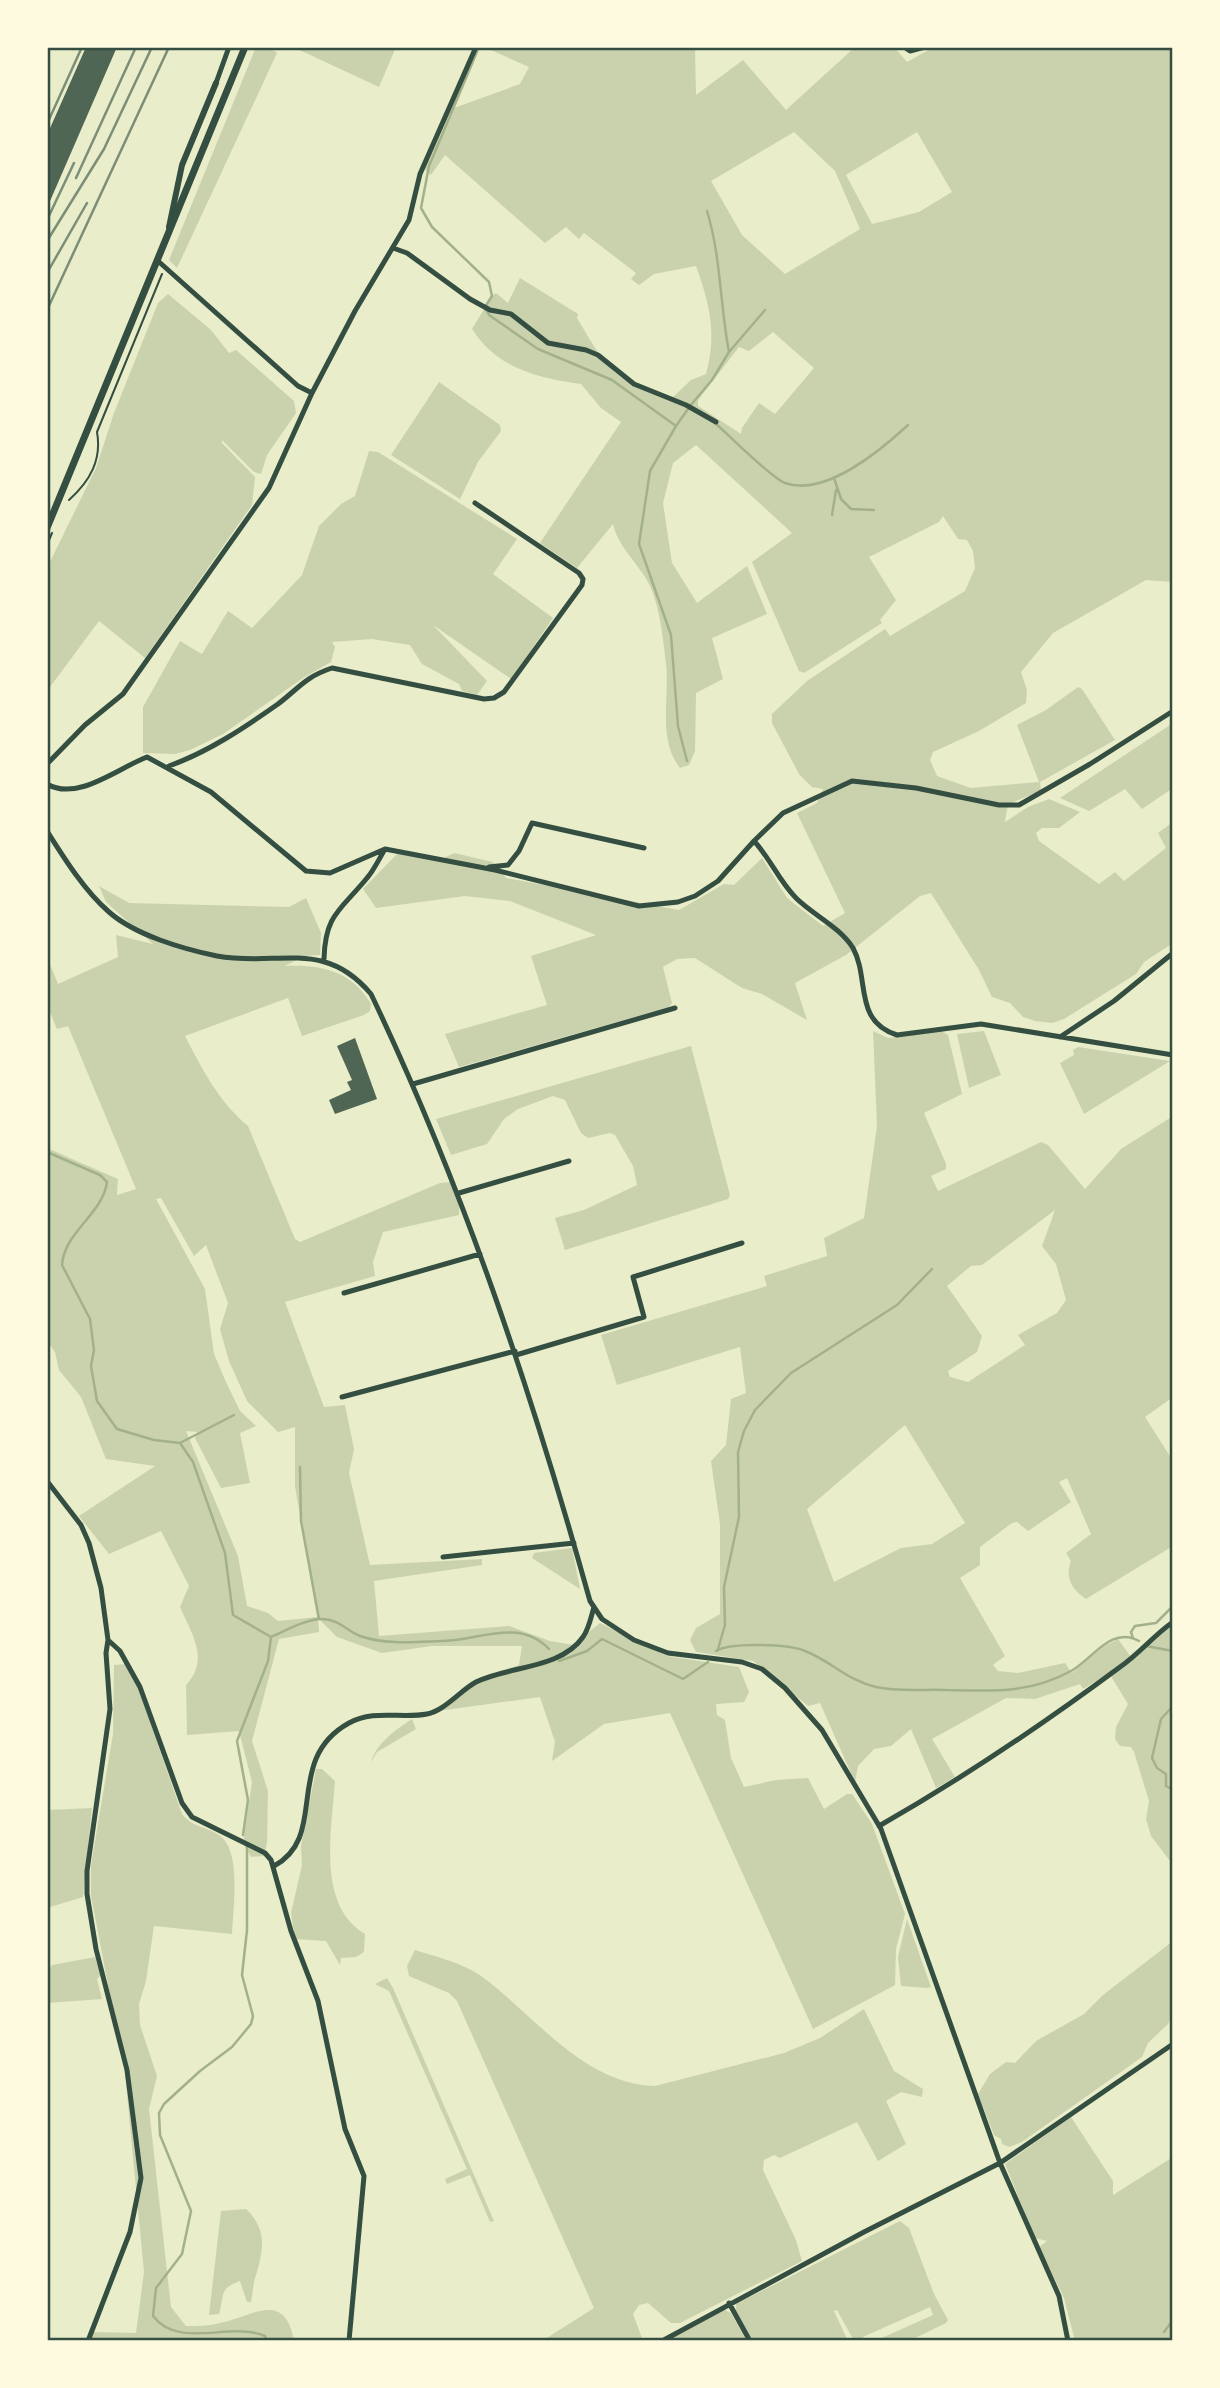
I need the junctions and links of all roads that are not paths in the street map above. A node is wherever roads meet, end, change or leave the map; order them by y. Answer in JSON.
{"nodes":[{"id":1,"x":229,"y":47,"type":"edge"},
{"id":2,"x":245,"y":47,"type":"edge"},
{"id":3,"x":475,"y":47,"type":"edge"},
{"id":4,"x":904,"y":47,"type":"edge"},
{"id":5,"x":925,"y":47,"type":"edge"},
{"id":6,"x":216,"y":83,"type":"joint"},
{"id":7,"x":168,"y":236,"type":"junction"},
{"id":8,"x":393,"y":248,"type":"junction"},
{"id":9,"x":162,"y":264,"type":"junction"},
{"id":10,"x":312,"y":393,"type":"junction"},
{"id":11,"x":716,"y":422,"type":"dead end"},
{"id":12,"x":475,"y":502,"type":"dead end"},
{"id":13,"x":47,"y":528,"type":"edge"},
{"id":14,"x":1173,"y":711,"type":"edge"},
{"id":15,"x":47,"y":764,"type":"edge"},
{"id":16,"x":169,"y":766,"type":"junction"},
{"id":17,"x":47,"y":784,"type":"edge"},
{"id":18,"x":47,"y":831,"type":"edge"},
{"id":19,"x":754,"y":841,"type":"junction"},
{"id":20,"x":644,"y":848,"type":"dead end"},
{"id":21,"x":385,"y":849,"type":"junction"},
{"id":22,"x":486,"y":868,"type":"junction"},
{"id":23,"x":1173,"y":953,"type":"edge"},
{"id":24,"x":324,"y":959,"type":"junction"},
{"id":25,"x":675,"y":1008,"type":"dead end"},
{"id":26,"x":1060,"y":1037,"type":"junction"},
{"id":27,"x":1173,"y":1055,"type":"edge"},
{"id":28,"x":413,"y":1084,"type":"junction"},
{"id":29,"x":569,"y":1161,"type":"dead end"},
{"id":30,"x":458,"y":1193,"type":"junction"},
{"id":31,"x":742,"y":1243,"type":"dead end"},
{"id":32,"x":480,"y":1254,"type":"junction"},
{"id":33,"x":344,"y":1293,"type":"dead end"},
{"id":34,"x":516,"y":1353,"type":"junction"},
{"id":35,"x":342,"y":1397,"type":"dead end"},
{"id":36,"x":47,"y":1481,"type":"edge"},
{"id":37,"x":574,"y":1543,"type":"junction"},
{"id":38,"x":443,"y":1557,"type":"dead end"},
{"id":39,"x":594,"y":1607,"type":"junction"},
{"id":40,"x":1173,"y":1622,"type":"edge"},
{"id":41,"x":108,"y":1640,"type":"junction"},
{"id":42,"x":879,"y":1826,"type":"junction"},
{"id":43,"x":274,"y":1866,"type":"junction"},
{"id":44,"x":1173,"y":2044,"type":"edge"},
{"id":45,"x":1000,"y":2163,"type":"junction"},
{"id":46,"x":729,"y":2303,"type":"junction"},
{"id":47,"x":88,"y":2341,"type":"edge"},
{"id":48,"x":349,"y":2341,"type":"edge"},
{"id":49,"x":662,"y":2341,"type":"edge"},
{"id":50,"x":750,"y":2341,"type":"edge"},
{"id":51,"x":1068,"y":2341,"type":"edge"}],
"edges":[{"from":1,"to":6,"type":"street"},
{"from":2,"to":7,"type":"main road"},
{"from":3,"to":8,"type":"street"},
{"from":4,"to":5,"type":"street"},
{"from":6,"to":7,"type":"street"},
{"from":7,"to":9,"type":"main road"},
{"from":8,"to":10,"type":"street"},
{"from":8,"to":11,"type":"street"},
{"from":9,"to":10,"type":"street"},
{"from":9,"to":13,"type":"main road"},
{"from":10,"to":15,"type":"street"},
{"from":12,"to":16,"type":"street"},
{"from":14,"to":19,"type":"street"},
{"from":16,"to":17,"type":"street"},
{"from":16,"to":21,"type":"street"},
{"from":18,"to":24,"type":"street"},
{"from":19,"to":22,"type":"street"},
{"from":19,"to":26,"type":"street"},
{"from":20,"to":22,"type":"street"},
{"from":21,"to":22,"type":"street"},
{"from":21,"to":24,"type":"street"},
{"from":23,"to":26,"type":"street"},
{"from":24,"to":28,"type":"street"},
{"from":25,"to":28,"type":"street"},
{"from":26,"to":27,"type":"street"},
{"from":28,"to":30,"type":"street"},
{"from":29,"to":30,"type":"street"},
{"from":30,"to":32,"type":"street"},
{"from":31,"to":34,"type":"street"},
{"from":32,"to":33,"type":"street"},
{"from":32,"to":34,"type":"street"},
{"from":34,"to":35,"type":"street"},
{"from":34,"to":37,"type":"street"},
{"from":36,"to":41,"type":"street"},
{"from":37,"to":38,"type":"street"},
{"from":37,"to":39,"type":"street"},
{"from":39,"to":42,"type":"street"},
{"from":39,"to":43,"type":"street"},
{"from":40,"to":42,"type":"street"},
{"from":41,"to":43,"type":"street"},
{"from":41,"to":47,"type":"street"},
{"from":42,"to":45,"type":"street"},
{"from":43,"to":48,"type":"street"},
{"from":44,"to":45,"type":"street"},
{"from":45,"to":46,"type":"street"},
{"from":45,"to":51,"type":"street"},
{"from":46,"to":49,"type":"street"},
{"from":46,"to":50,"type":"street"}]}
